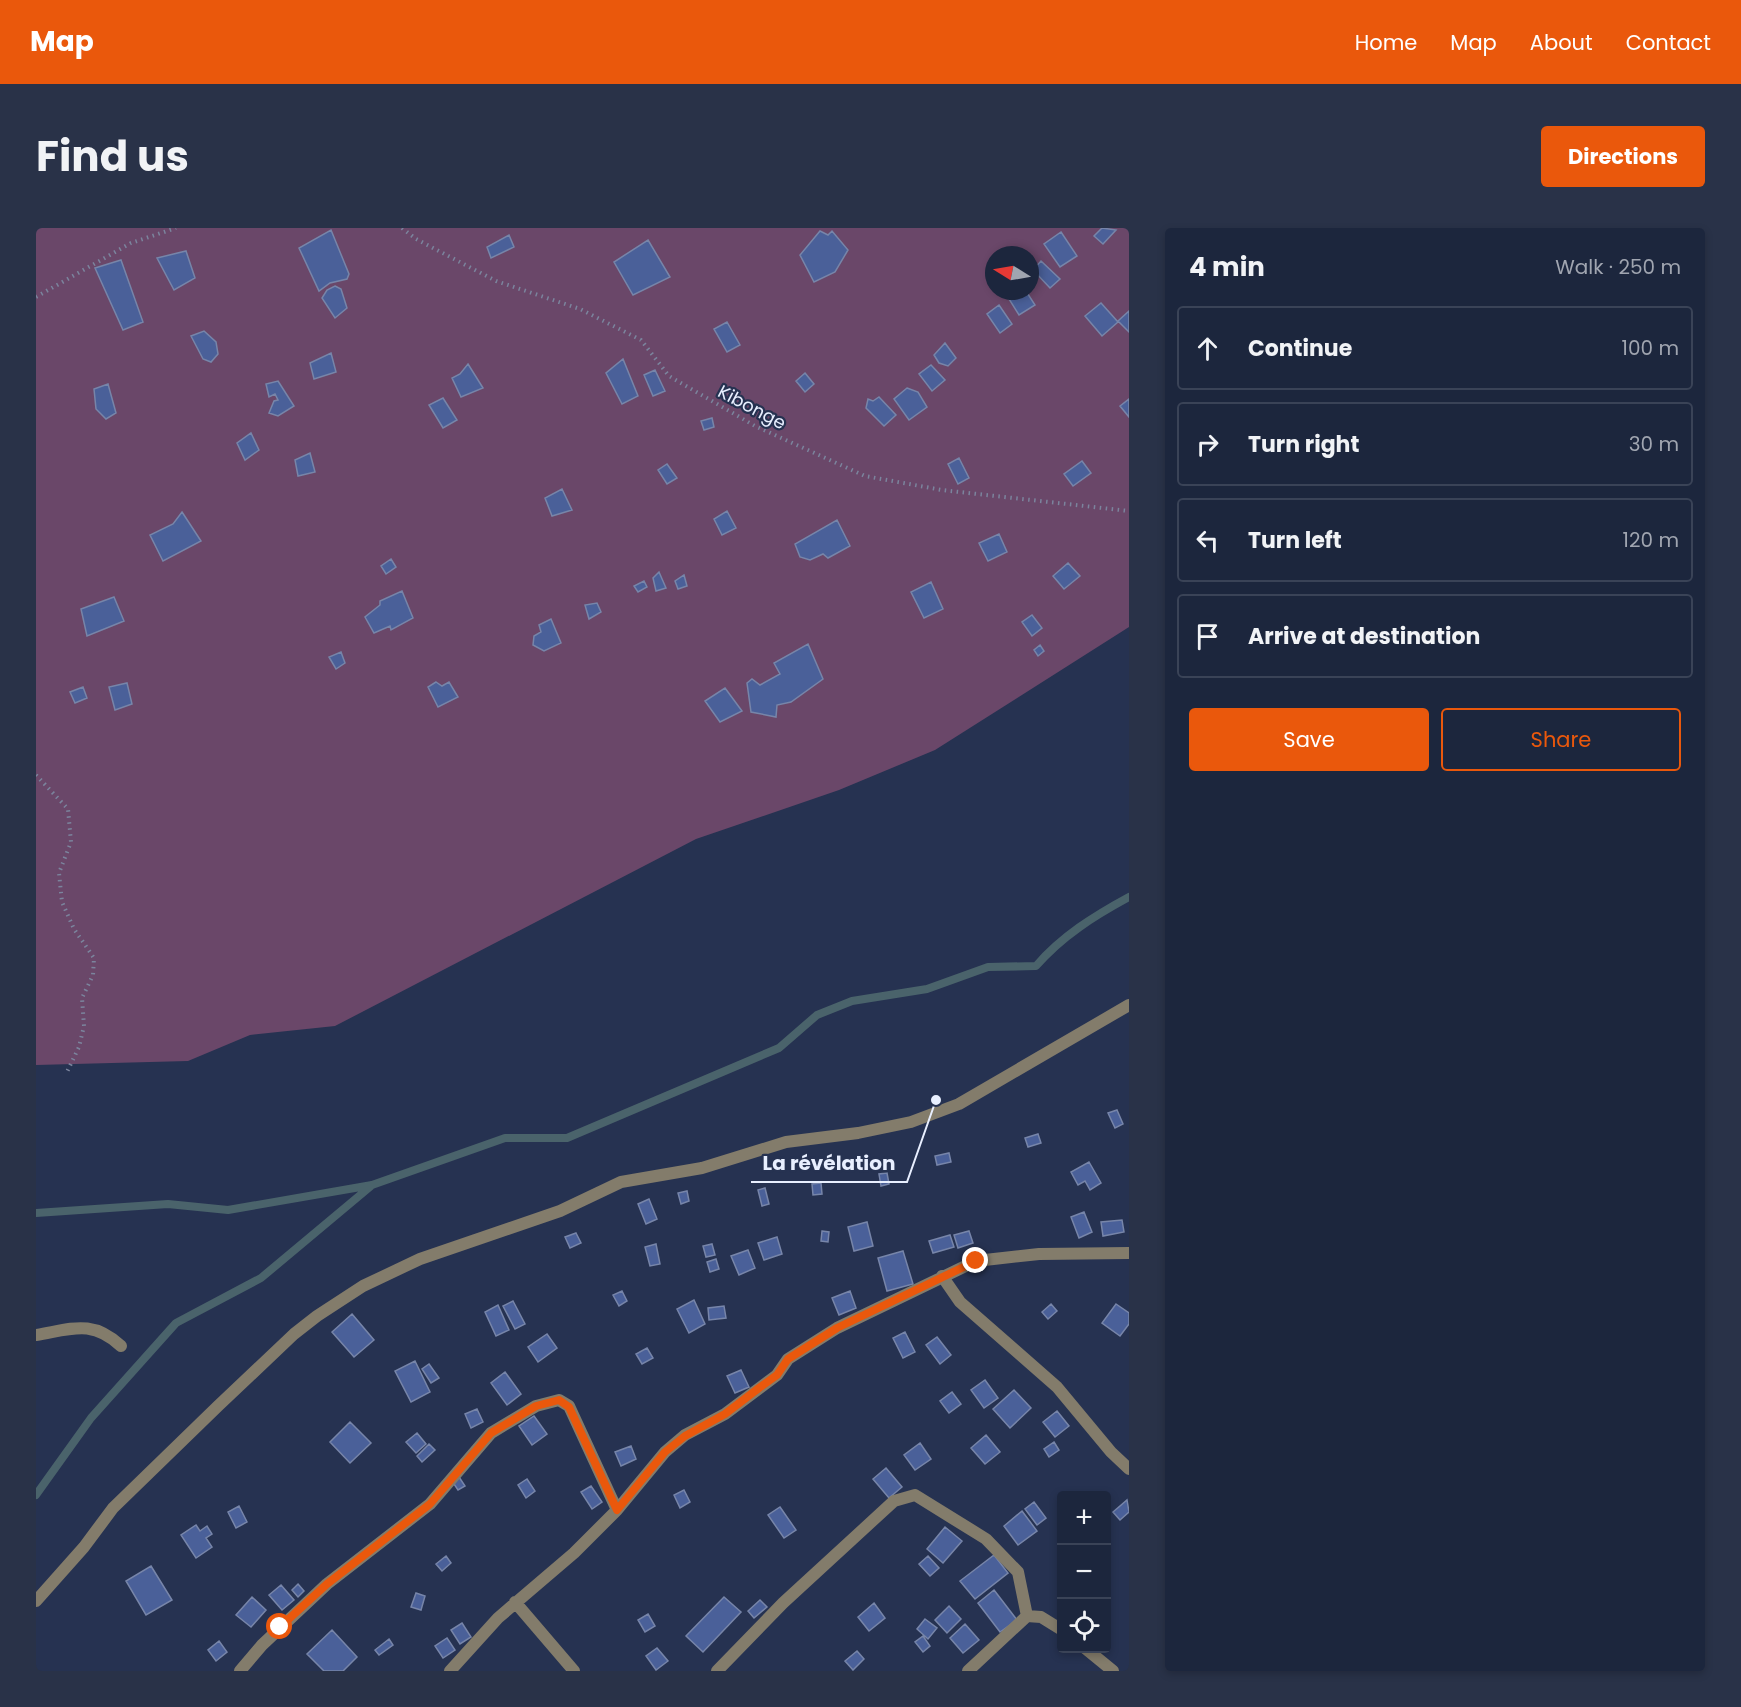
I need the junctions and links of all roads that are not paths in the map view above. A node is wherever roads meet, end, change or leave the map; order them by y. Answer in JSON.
{"nodes":[{"id":1,"x":1129,"y":1005,"type":"edge"},
{"id":2,"x":1129,"y":1253,"type":"edge"},
{"id":3,"x":942,"y":1276,"type":"junction"},
{"id":4,"x":36,"y":1335,"type":"edge"},
{"id":5,"x":121,"y":1346,"type":"dead end"},
{"id":6,"x":1129,"y":1469,"type":"edge"},
{"id":7,"x":617,"y":1510,"type":"junction"},
{"id":8,"x":36,"y":1601,"type":"edge"},
{"id":9,"x":515,"y":1602,"type":"junction"},
{"id":10,"x":1027,"y":1616,"type":"junction"},
{"id":11,"x":1057,"y":1627,"type":"edge"},
{"id":12,"x":1091,"y":1653,"type":"edge"},
{"id":13,"x":240,"y":1671,"type":"edge"},
{"id":14,"x":450,"y":1671,"type":"edge"},
{"id":15,"x":574,"y":1671,"type":"edge"},
{"id":16,"x":717,"y":1671,"type":"edge"},
{"id":17,"x":968,"y":1671,"type":"edge"},
{"id":18,"x":1113,"y":1671,"type":"edge"}],
"edges":[{"from":1,"to":8,"type":"street"},
{"from":2,"to":3,"type":"street"},
{"from":3,"to":6,"type":"street"},
{"from":3,"to":7,"type":"street"},
{"from":4,"to":5,"type":"street"},
{"from":7,"to":9,"type":"street"},
{"from":7,"to":13,"type":"street"},
{"from":9,"to":14,"type":"street"},
{"from":9,"to":15,"type":"street"},
{"from":10,"to":11,"type":"street"},
{"from":10,"to":16,"type":"street"},
{"from":10,"to":17,"type":"street"},
{"from":12,"to":18,"type":"street"}]}
